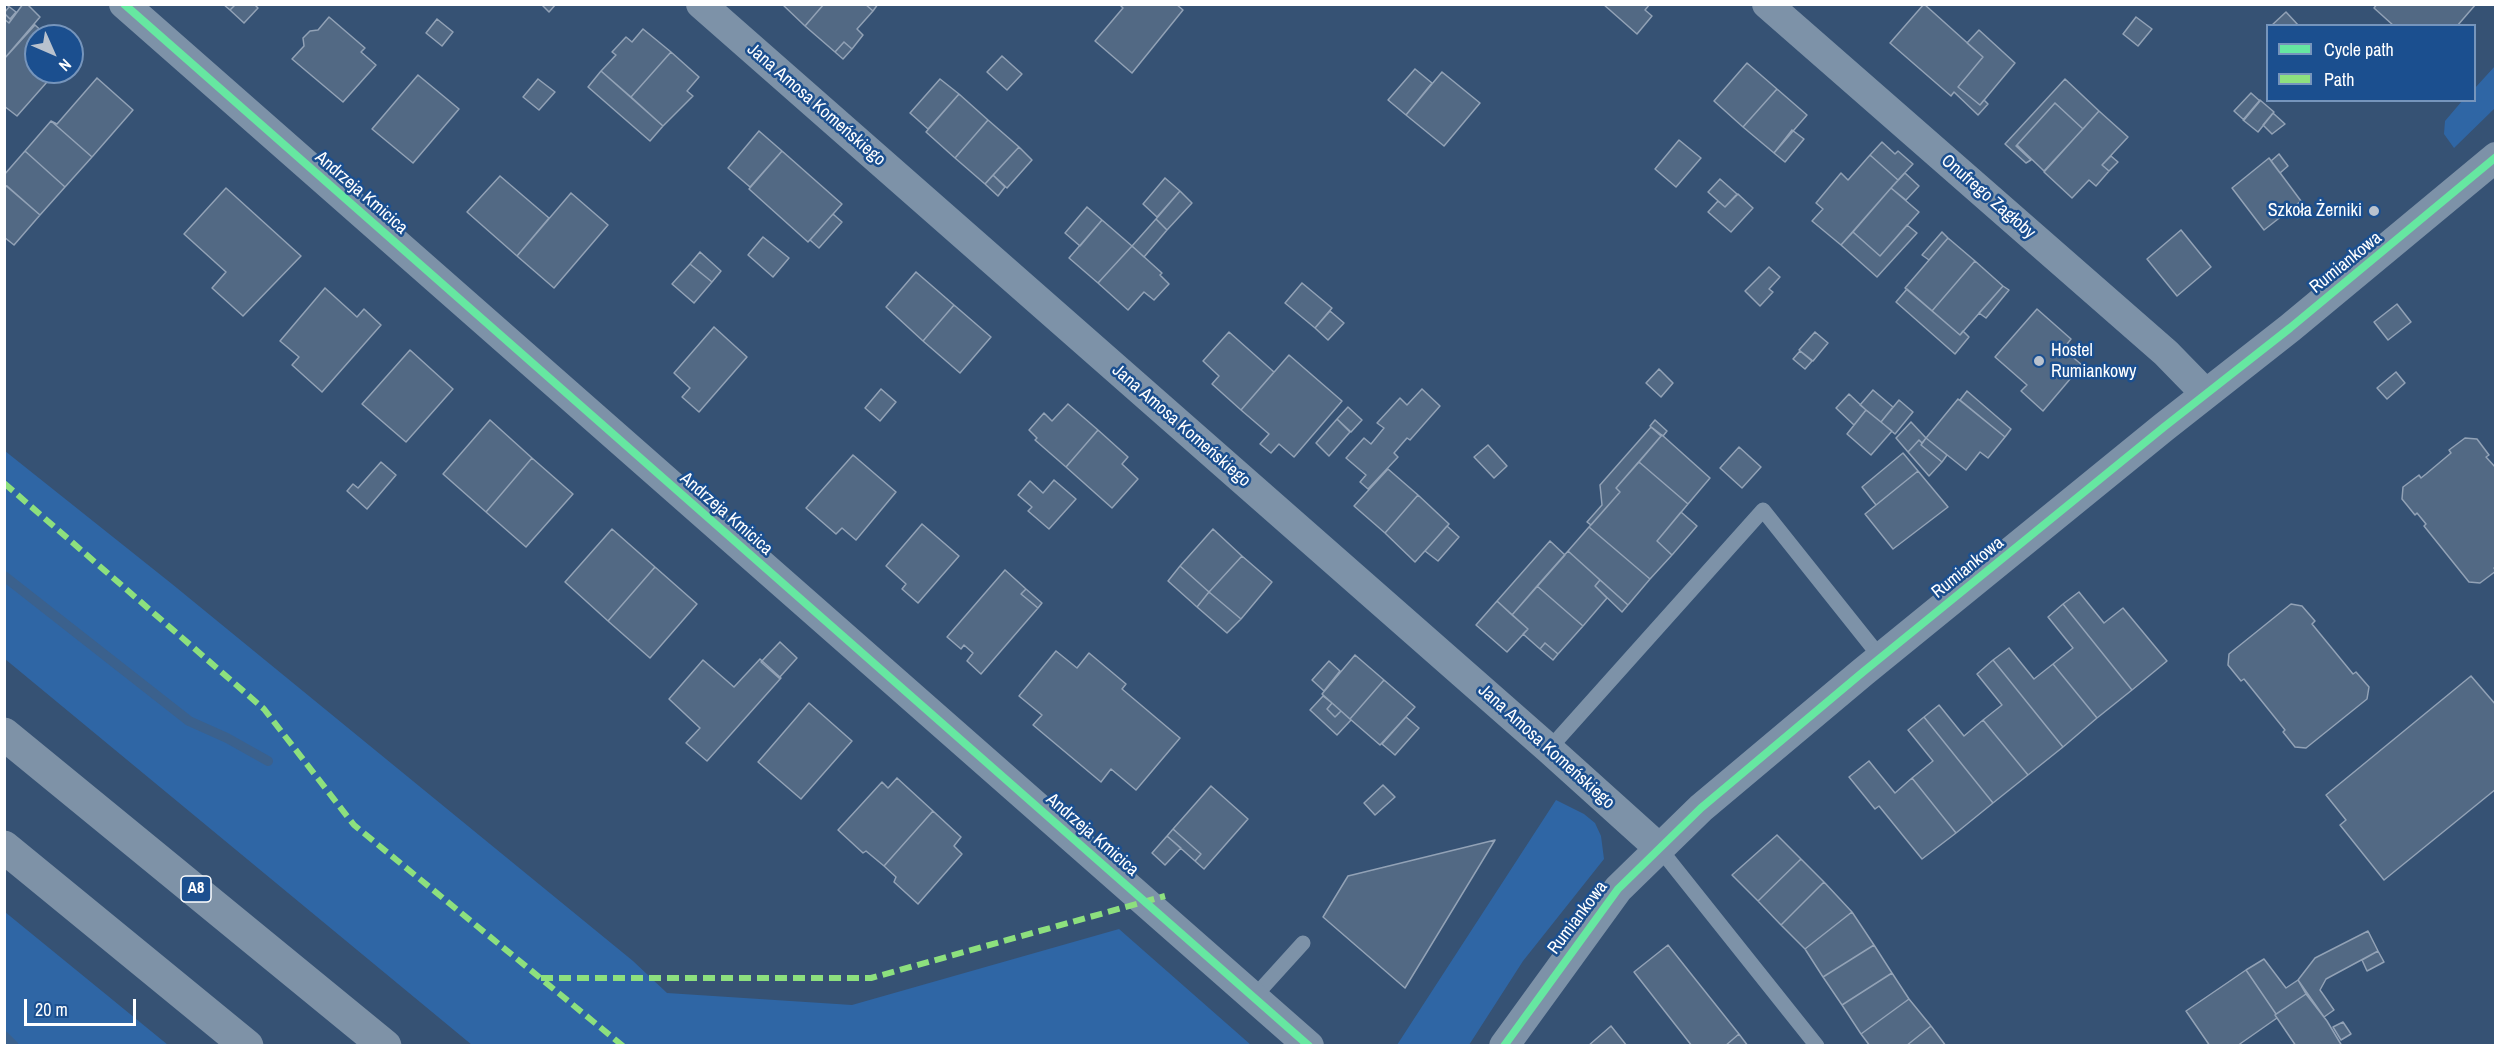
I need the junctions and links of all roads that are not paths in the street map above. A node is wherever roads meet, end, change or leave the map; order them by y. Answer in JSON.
{"nodes":[{"id":1,"x":124,"y":4,"type":"edge"},
{"id":2,"x":701,"y":4,"type":"edge"},
{"id":3,"x":1767,"y":4,"type":"edge"},
{"id":4,"x":2496,"y":157,"type":"edge"},
{"id":5,"x":2206,"y":394,"type":"junction"},
{"id":6,"x":1881,"y":658,"type":"junction"},
{"id":7,"x":4,"y":734,"type":"edge"},
{"id":8,"x":1550,"y":749,"type":"junction"},
{"id":9,"x":4,"y":847,"type":"edge"},
{"id":10,"x":1660,"y":849,"type":"junction"},
{"id":11,"x":1303,"y":944,"type":"dead end"},
{"id":12,"x":1254,"y":997,"type":"junction"},
{"id":13,"x":247,"y":1046,"type":"edge"},
{"id":14,"x":385,"y":1046,"type":"edge"},
{"id":15,"x":1310,"y":1046,"type":"edge"},
{"id":16,"x":1504,"y":1046,"type":"edge"},
{"id":17,"x":1817,"y":1046,"type":"edge"}],
"edges":[{"from":1,"to":12,"type":"street","name":"Andrzeja Kmicica"},
{"from":2,"to":8,"type":"street","name":"Jana Amosa Komeńskiego"},
{"from":3,"to":5,"type":"street","name":"Onufrego Zagłoby"},
{"from":4,"to":5,"type":"street","name":"Rumiankowa"},
{"from":5,"to":6,"type":"street","name":"Rumiankowa"},
{"from":6,"to":8,"type":"lane"},
{"from":6,"to":10,"type":"street","name":"Rumiankowa"},
{"from":7,"to":14,"type":"highway","number":"A8"},
{"from":8,"to":10,"type":"street","name":"Jana Amosa Komeńskiego"},
{"from":9,"to":13,"type":"highway"},
{"from":10,"to":16,"type":"street","name":"Rumiankowa"},
{"from":10,"to":17,"type":"lane"},
{"from":11,"to":12,"type":"lane"},
{"from":12,"to":15,"type":"street","name":"Andrzeja Kmicica"}]}
